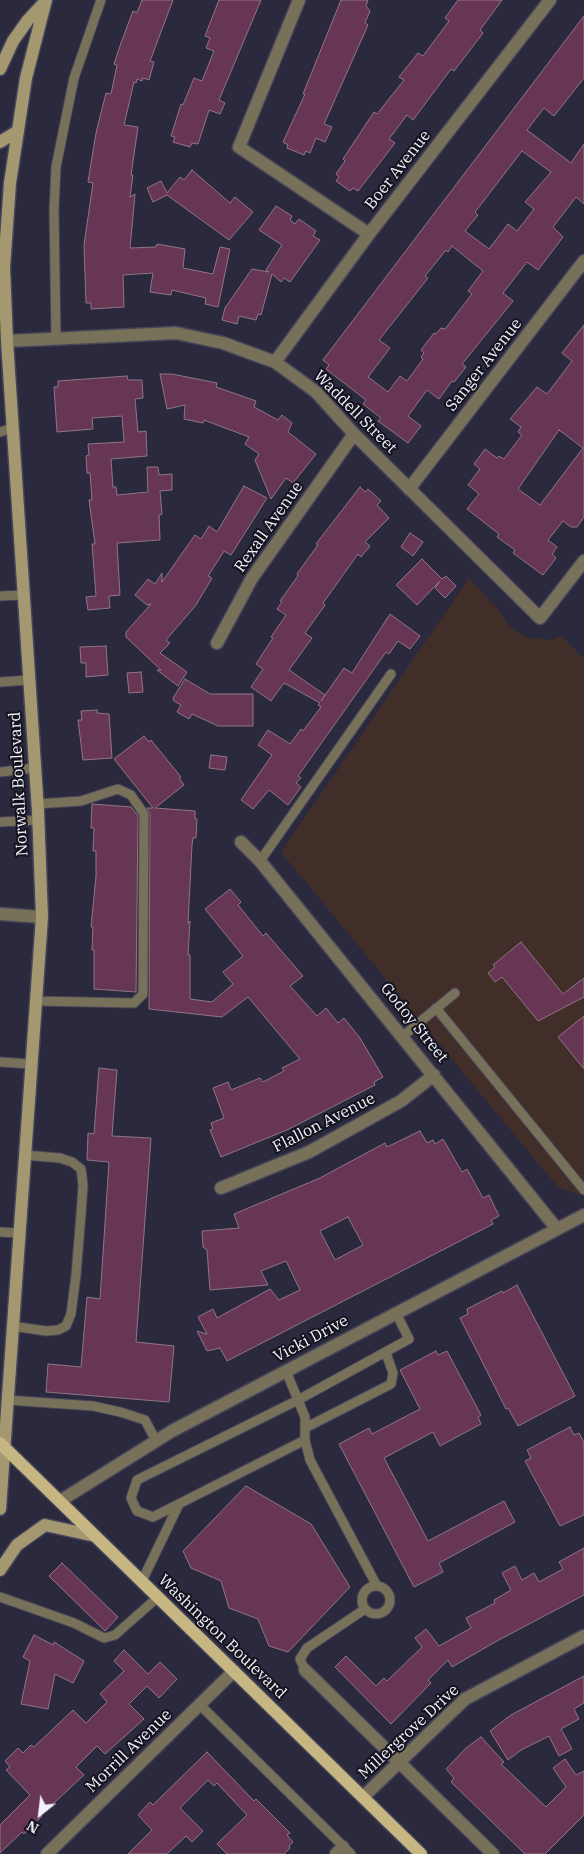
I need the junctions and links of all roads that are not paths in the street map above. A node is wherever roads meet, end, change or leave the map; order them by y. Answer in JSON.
{"nodes":[{"id":1,"x":101,"y":0,"type":"edge"},
{"id":2,"x":299,"y":0,"type":"edge"},
{"id":3,"x":550,"y":0,"type":"edge"},
{"id":4,"x":45,"y":2,"type":"edge"},
{"id":5,"x":0,"y":69,"type":"edge"},
{"id":6,"x":18,"y":131,"type":"junction"},
{"id":7,"x":0,"y":142,"type":"edge"},
{"id":8,"x":4,"y":219,"type":"edge"},
{"id":9,"x":369,"y":234,"type":"junction"},
{"id":10,"x":584,"y":261,"type":"edge"},
{"id":11,"x":2,"y":280,"type":"edge"},
{"id":12,"x":56,"y":338,"type":"junction"},
{"id":13,"x":7,"y":341,"type":"junction"},
{"id":14,"x":4,"y":362,"type":"edge"},
{"id":15,"x":275,"y":362,"type":"junction"},
{"id":16,"x":6,"y":430,"type":"edge"},
{"id":17,"x":354,"y":434,"type":"junction"},
{"id":18,"x":409,"y":489,"type":"junction"},
{"id":19,"x":584,"y":562,"type":"edge"},
{"id":20,"x":23,"y":595,"type":"junction"},
{"id":21,"x":0,"y":596,"type":"edge"},
{"id":22,"x":217,"y":643,"type":"dead end"},
{"id":23,"x":390,"y":674,"type":"dead end"},
{"id":24,"x":29,"y":680,"type":"junction"},
{"id":25,"x":0,"y":682,"type":"edge"},
{"id":26,"x":34,"y":768,"type":"junction"},
{"id":27,"x":0,"y":772,"type":"edge"},
{"id":28,"x":37,"y":804,"type":"junction"},
{"id":29,"x":38,"y":820,"type":"junction"},
{"id":30,"x":0,"y":822,"type":"edge"},
{"id":31,"x":241,"y":842,"type":"dead end"},
{"id":32,"x":260,"y":861,"type":"junction"},
{"id":33,"x":0,"y":914,"type":"edge"},
{"id":34,"x":42,"y":917,"type":"junction"},
{"id":35,"x":455,"y":992,"type":"dead end"},
{"id":36,"x":36,"y":1001,"type":"junction"},
{"id":37,"x":436,"y":1008,"type":"junction"},
{"id":38,"x":403,"y":1036,"type":"junction"},
{"id":39,"x":0,"y":1062,"type":"edge"},
{"id":40,"x":31,"y":1064,"type":"junction"},
{"id":41,"x":434,"y":1075,"type":"junction"},
{"id":42,"x":24,"y":1155,"type":"junction"},
{"id":43,"x":221,"y":1188,"type":"dead end"},
{"id":44,"x":584,"y":1190,"type":"edge"},
{"id":45,"x":584,"y":1216,"type":"edge"},
{"id":46,"x":557,"y":1229,"type":"junction"},
{"id":47,"x":0,"y":1232,"type":"edge"},
{"id":48,"x":18,"y":1233,"type":"junction"},
{"id":49,"x":396,"y":1313,"type":"junction"},
{"id":50,"x":12,"y":1326,"type":"junction"},
{"id":51,"x":0,"y":1341,"type":"edge"},
{"id":52,"x":386,"y":1353,"type":"junction"},
{"id":53,"x":286,"y":1371,"type":"junction"},
{"id":54,"x":7,"y":1400,"type":"junction"},
{"id":55,"x":298,"y":1400,"type":"junction"},
{"id":56,"x":305,"y":1428,"type":"junction"},
{"id":57,"x":305,"y":1440,"type":"junction"},
{"id":58,"x":156,"y":1441,"type":"junction"},
{"id":59,"x":2,"y":1445,"type":"edge"},
{"id":60,"x":60,"y":1501,"type":"junction"},
{"id":61,"x":179,"y":1504,"type":"junction"},
{"id":62,"x":0,"y":1509,"type":"edge"},
{"id":63,"x":95,"y":1536,"type":"junction"},
{"id":64,"x":0,"y":1570,"type":"edge"},
{"id":65,"x":142,"y":1582,"type":"junction"},
{"id":66,"x":377,"y":1586,"type":"junction"},
{"id":67,"x":0,"y":1597,"type":"edge"},
{"id":68,"x":158,"y":1597,"type":"junction"},
{"id":69,"x":365,"y":1609,"type":"junction"},
{"id":70,"x":584,"y":1636,"type":"edge"},
{"id":71,"x":305,"y":1670,"type":"joint"},
{"id":72,"x":234,"y":1671,"type":"junction"},
{"id":73,"x":200,"y":1705,"type":"junction"},
{"id":74,"x":400,"y":1761,"type":"junction"},
{"id":75,"x":363,"y":1796,"type":"junction"},
{"id":76,"x":343,"y":1852,"type":"edge"},
{"id":77,"x":47,"y":1854,"type":"edge"},
{"id":78,"x":421,"y":1854,"type":"edge"},
{"id":79,"x":492,"y":1854,"type":"edge"}],
"edges":[{"from":1,"to":12,"type":"lane"},
{"from":2,"to":9,"type":"street"},
{"from":3,"to":9,"type":"street","name":"Boer Avenue"},
{"from":4,"to":5,"type":"main road"},
{"from":4,"to":6,"type":"main road","name":"Norwalk Boulevard"},
{"from":6,"to":7,"type":"main road"},
{"from":6,"to":8,"type":"main road","name":"Norwalk Boulevard"},
{"from":8,"to":11,"type":"main road","name":"Norwalk Boulevard"},
{"from":9,"to":15,"type":"street","name":"Boer Avenue"},
{"from":10,"to":18,"type":"street","name":"Sanger Avenue"},
{"from":11,"to":13,"type":"main road","name":"Norwalk Boulevard"},
{"from":12,"to":13,"type":"street","name":"Waddell Street"},
{"from":12,"to":15,"type":"street","name":"Waddell Street"},
{"from":13,"to":14,"type":"main road","name":"Norwalk Boulevard"},
{"from":14,"to":16,"type":"main road","name":"Norwalk Boulevard"},
{"from":15,"to":17,"type":"street","name":"Waddell Street"},
{"from":16,"to":20,"type":"main road","name":"Norwalk Boulevard"},
{"from":17,"to":18,"type":"street","name":"Waddell Street"},
{"from":17,"to":22,"type":"street","name":"Rexall Avenue"},
{"from":18,"to":19,"type":"street","name":"Waddell Street"},
{"from":20,"to":21,"type":"lane"},
{"from":20,"to":24,"type":"main road","name":"Norwalk Boulevard"},
{"from":23,"to":32,"type":"lane"},
{"from":24,"to":25,"type":"lane"},
{"from":24,"to":26,"type":"main road","name":"Norwalk Boulevard"},
{"from":26,"to":27,"type":"lane"},
{"from":26,"to":28,"type":"main road","name":"Norwalk Boulevard"},
{"from":28,"to":29,"type":"main road","name":"Norwalk Boulevard"},
{"from":28,"to":36,"type":"lane"},
{"from":29,"to":30,"type":"lane"},
{"from":29,"to":34,"type":"main road","name":"Norwalk Boulevard"},
{"from":31,"to":32,"type":"street","name":"Godoy Street"},
{"from":32,"to":38,"type":"street","name":"Godoy Street"},
{"from":33,"to":34,"type":"street"},
{"from":34,"to":36,"type":"main road","name":"Norwalk Boulevard"},
{"from":35,"to":37,"type":"lane"},
{"from":36,"to":40,"type":"main road","name":"Norwalk Boulevard"},
{"from":37,"to":38,"type":"lane"},
{"from":37,"to":44,"type":"lane"},
{"from":38,"to":41,"type":"street","name":"Godoy Street"},
{"from":39,"to":40,"type":"lane"},
{"from":40,"to":42,"type":"main road","name":"Norwalk Boulevard"},
{"from":41,"to":43,"type":"street","name":"Flallon Avenue"},
{"from":41,"to":46,"type":"street","name":"Godoy Street"},
{"from":42,"to":48,"type":"main road","name":"Norwalk Boulevard"},
{"from":42,"to":50,"type":"lane"},
{"from":45,"to":46,"type":"street","name":"Vicki Drive"},
{"from":46,"to":49,"type":"street","name":"Vicki Drive"},
{"from":47,"to":48,"type":"lane"},
{"from":48,"to":50,"type":"main road","name":"Norwalk Boulevard"},
{"from":49,"to":52,"type":"lane"},
{"from":49,"to":53,"type":"street","name":"Vicki Drive"},
{"from":50,"to":51,"type":"main road"},
{"from":50,"to":54,"type":"main road","name":"Norwalk Boulevard"},
{"from":52,"to":55,"type":"lane"},
{"from":52,"to":56,"type":"lane"},
{"from":53,"to":55,"type":"lane"},
{"from":53,"to":58,"type":"street","name":"Vicki Drive"},
{"from":54,"to":58,"type":"lane"},
{"from":54,"to":59,"type":"main road","name":"Norwalk Boulevard"},
{"from":55,"to":56,"type":"lane"},
{"from":55,"to":61,"type":"lane"},
{"from":56,"to":57,"type":"lane"},
{"from":57,"to":61,"type":"lane"},
{"from":57,"to":66,"type":"lane"},
{"from":58,"to":60,"type":"street","name":"Vicki Drive"},
{"from":59,"to":60,"type":"main road","name":"Washington Boulevard"},
{"from":59,"to":62,"type":"main road","name":"Norwalk Boulevard"},
{"from":60,"to":63,"type":"main road","name":"Washington Boulevard"},
{"from":61,"to":65,"type":"lane"},
{"from":63,"to":64,"type":"main road"},
{"from":63,"to":65,"type":"main road","name":"Washington Boulevard"},
{"from":65,"to":68,"type":"main road","name":"Washington Boulevard"},
{"from":66,"to":69,"type":"lane"},
{"from":66,"to":69,"type":"lane"},
{"from":67,"to":68,"type":"lane"},
{"from":68,"to":72,"type":"main road","name":"Washington Boulevard"},
{"from":69,"to":71,"type":"lane"},
{"from":70,"to":74,"type":"street","name":"Millergrove Drive"},
{"from":71,"to":74,"type":"street"},
{"from":72,"to":73,"type":"street","name":"Morrill Avenue"},
{"from":72,"to":75,"type":"main road","name":"Washington Boulevard"},
{"from":73,"to":76,"type":"lane"},
{"from":73,"to":77,"type":"street","name":"Morrill Avenue"},
{"from":74,"to":75,"type":"street","name":"Millergrove Drive"},
{"from":74,"to":79,"type":"street"},
{"from":75,"to":78,"type":"main road","name":"Washington Boulevard"}]}
